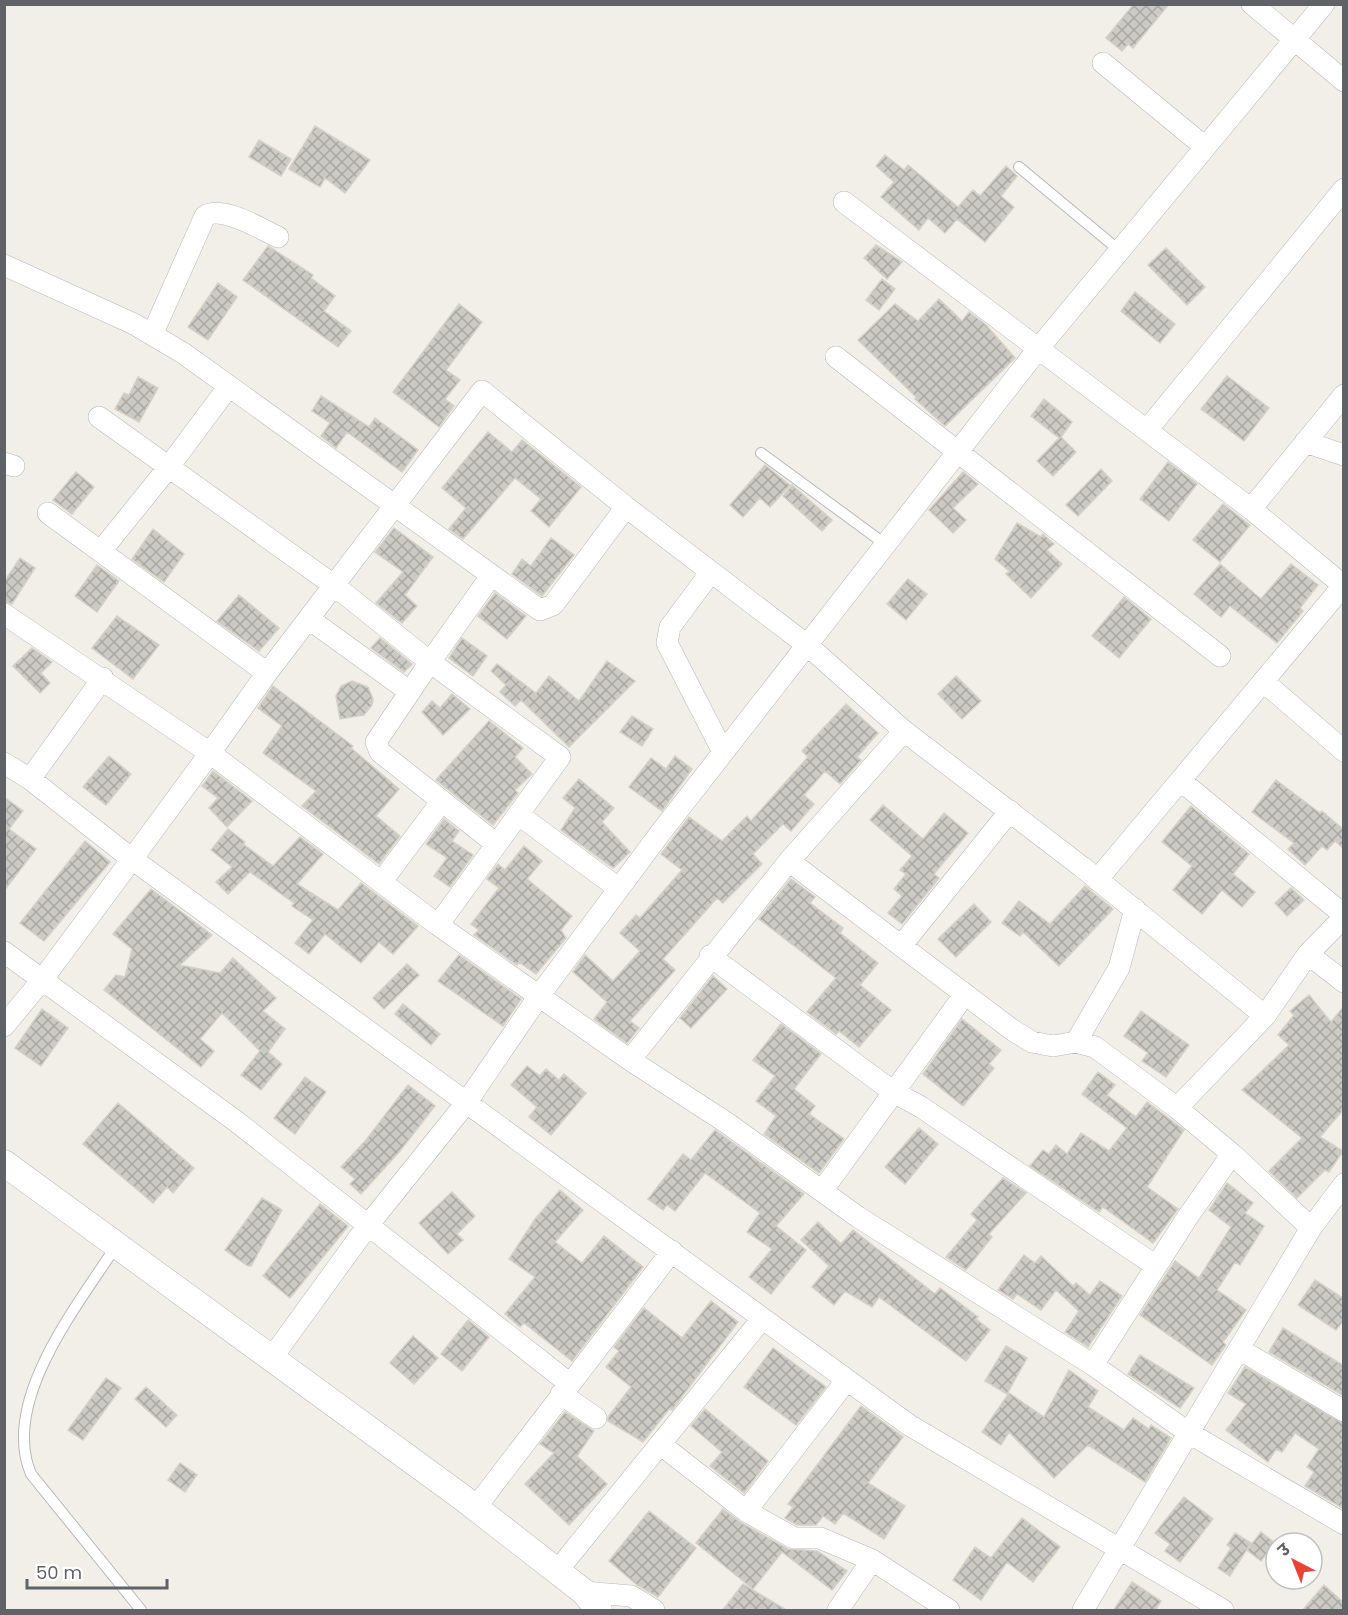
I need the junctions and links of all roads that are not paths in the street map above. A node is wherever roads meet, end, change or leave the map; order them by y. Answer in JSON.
{"nodes":[{"id":1,"x":1252,"y":4,"type":"edge"},
{"id":2,"x":1324,"y":4,"type":"edge"},
{"id":3,"x":1295,"y":42,"type":"junction"},
{"id":4,"x":1103,"y":63,"type":"dead end"},
{"id":5,"x":1344,"y":81,"type":"edge"},
{"id":6,"x":1205,"y":147,"type":"junction"},
{"id":7,"x":1019,"y":166,"type":"dead end"},
{"id":8,"x":1344,"y":189,"type":"edge"},
{"id":9,"x":844,"y":202,"type":"dead end"},
{"id":10,"x":279,"y":237,"type":"dead end"},
{"id":11,"x":1120,"y":251,"type":"junction"},
{"id":12,"x":4,"y":265,"type":"edge"},
{"id":13,"x":152,"y":335,"type":"junction"},
{"id":14,"x":1038,"y":349,"type":"junction"},
{"id":15,"x":836,"y":357,"type":"dead end"},
{"id":16,"x":229,"y":386,"type":"junction"},
{"id":17,"x":1344,"y":395,"type":"edge"},
{"id":18,"x":99,"y":417,"type":"dead end"},
{"id":19,"x":1147,"y":430,"type":"junction"},
{"id":20,"x":1305,"y":442,"type":"junction"},
{"id":21,"x":958,"y":452,"type":"junction"},
{"id":22,"x":761,"y":453,"type":"dead end"},
{"id":23,"x":1344,"y":455,"type":"edge"},
{"id":24,"x":168,"y":468,"type":"junction"},
{"id":25,"x":394,"y":507,"type":"junction"},
{"id":26,"x":626,"y":507,"type":"junction"},
{"id":27,"x":1251,"y":509,"type":"junction"},
{"id":28,"x":48,"y":513,"type":"dead end"},
{"id":29,"x":885,"y":544,"type":"junction"},
{"id":30,"x":101,"y":551,"type":"junction"},
{"id":31,"x":711,"y":572,"type":"junction"},
{"id":32,"x":491,"y":576,"type":"junction"},
{"id":33,"x":335,"y":586,"type":"junction"},
{"id":34,"x":1343,"y":586,"type":"edge"},
{"id":35,"x":4,"y":614,"type":"edge"},
{"id":36,"x":309,"y":619,"type":"junction"},
{"id":37,"x":807,"y":645,"type":"junction"},
{"id":38,"x":1220,"y":656,"type":"dead end"},
{"id":39,"x":430,"y":662,"type":"junction"},
{"id":40,"x":267,"y":673,"type":"junction"},
{"id":41,"x":103,"y":678,"type":"junction"},
{"id":42,"x":1263,"y":681,"type":"junction"},
{"id":43,"x":410,"y":692,"type":"junction"},
{"id":44,"x":904,"y":731,"type":"junction"},
{"id":45,"x":723,"y":752,"type":"junction"},
{"id":46,"x":1344,"y":752,"type":"edge"},
{"id":47,"x":210,"y":753,"type":"junction"},
{"id":48,"x":4,"y":763,"type":"edge"},
{"id":49,"x":30,"y":778,"type":"junction"},
{"id":50,"x":1181,"y":781,"type":"junction"},
{"id":51,"x":442,"y":801,"type":"junction"},
{"id":52,"x":1010,"y":811,"type":"junction"},
{"id":53,"x":519,"y":815,"type":"junction"},
{"id":54,"x":495,"y":843,"type":"junction"},
{"id":55,"x":132,"y":859,"type":"junction"},
{"id":56,"x":789,"y":861,"type":"junction"},
{"id":57,"x":1097,"y":880,"type":"junction"},
{"id":58,"x":382,"y":881,"type":"junction"},
{"id":59,"x":618,"y":888,"type":"junction"},
{"id":60,"x":1136,"y":909,"type":"junction"},
{"id":61,"x":1344,"y":916,"type":"edge"},
{"id":62,"x":438,"y":925,"type":"junction"},
{"id":63,"x":901,"y":945,"type":"junction"},
{"id":64,"x":4,"y":952,"type":"edge"},
{"id":65,"x":1308,"y":954,"type":"junction"},
{"id":66,"x":710,"y":956,"type":"junction"},
{"id":67,"x":42,"y":980,"type":"junction"},
{"id":68,"x":1344,"y":982,"type":"edge"},
{"id":69,"x":966,"y":994,"type":"junction"},
{"id":70,"x":539,"y":996,"type":"junction"},
{"id":71,"x":1265,"y":1016,"type":"junction"},
{"id":72,"x":4,"y":1026,"type":"edge"},
{"id":73,"x":1076,"y":1042,"type":"junction"},
{"id":74,"x":630,"y":1060,"type":"junction"},
{"id":75,"x":892,"y":1091,"type":"junction"},
{"id":76,"x":466,"y":1102,"type":"junction"},
{"id":77,"x":1177,"y":1108,"type":"junction"},
{"id":78,"x":1232,"y":1154,"type":"junction"},
{"id":79,"x":4,"y":1163,"type":"edge"},
{"id":80,"x":1344,"y":1184,"type":"edge"},
{"id":81,"x":822,"y":1191,"type":"junction"},
{"id":82,"x":369,"y":1224,"type":"junction"},
{"id":83,"x":1311,"y":1228,"type":"junction"},
{"id":84,"x":117,"y":1246,"type":"junction"},
{"id":85,"x":672,"y":1251,"type":"junction"},
{"id":86,"x":1156,"y":1266,"type":"junction"},
{"id":87,"x":761,"y":1320,"type":"junction"},
{"id":88,"x":1239,"y":1349,"type":"junction"},
{"id":89,"x":271,"y":1359,"type":"junction"},
{"id":90,"x":1093,"y":1365,"type":"junction"},
{"id":91,"x":846,"y":1381,"type":"junction"},
{"id":92,"x":565,"y":1389,"type":"junction"},
{"id":93,"x":1344,"y":1411,"type":"edge"},
{"id":94,"x":596,"y":1418,"type":"dead end"},
{"id":95,"x":1189,"y":1433,"type":"junction"},
{"id":96,"x":660,"y":1444,"type":"junction"},
{"id":97,"x":476,"y":1507,"type":"junction"},
{"id":98,"x":746,"y":1511,"type":"junction"},
{"id":99,"x":1344,"y":1524,"type":"edge"},
{"id":100,"x":1120,"y":1551,"type":"junction"},
{"id":101,"x":872,"y":1560,"type":"junction"},
{"id":102,"x":557,"y":1570,"type":"junction"},
{"id":103,"x":592,"y":1601,"type":"edge"},
{"id":104,"x":141,"y":1611,"type":"edge"},
{"id":105,"x":654,"y":1611,"type":"edge"},
{"id":106,"x":838,"y":1611,"type":"edge"},
{"id":107,"x":949,"y":1611,"type":"edge"},
{"id":108,"x":1083,"y":1611,"type":"edge"},
{"id":109,"x":1223,"y":1611,"type":"edge"}],
"edges":[{"from":1,"to":3,"type":"street"},
{"from":2,"to":3,"type":"street"},
{"from":3,"to":5,"type":"street"},
{"from":3,"to":6,"type":"street"},
{"from":4,"to":6,"type":"street"},
{"from":6,"to":11,"type":"street"},
{"from":7,"to":11,"type":"lane"},
{"from":8,"to":19,"type":"street"},
{"from":9,"to":14,"type":"street"},
{"from":10,"to":13,"type":"street"},
{"from":11,"to":14,"type":"street"},
{"from":12,"to":13,"type":"street"},
{"from":13,"to":16,"type":"street"},
{"from":14,"to":19,"type":"street"},
{"from":14,"to":21,"type":"street"},
{"from":15,"to":21,"type":"street"},
{"from":16,"to":24,"type":"street"},
{"from":16,"to":25,"type":"street"},
{"from":17,"to":20,"type":"street"},
{"from":18,"to":24,"type":"street"},
{"from":19,"to":27,"type":"street"},
{"from":20,"to":23,"type":"street"},
{"from":20,"to":27,"type":"street"},
{"from":21,"to":29,"type":"street"},
{"from":21,"to":38,"type":"street"},
{"from":22,"to":29,"type":"lane"},
{"from":24,"to":30,"type":"street"},
{"from":24,"to":33,"type":"street"},
{"from":25,"to":26,"type":"street"},
{"from":25,"to":32,"type":"street"},
{"from":25,"to":33,"type":"street"},
{"from":26,"to":31,"type":"street"},
{"from":26,"to":32,"type":"street"},
{"from":27,"to":34,"type":"street"},
{"from":28,"to":30,"type":"street"},
{"from":29,"to":37,"type":"street"},
{"from":30,"to":40,"type":"street"},
{"from":31,"to":37,"type":"street"},
{"from":31,"to":45,"type":"street"},
{"from":32,"to":39,"type":"street"},
{"from":33,"to":36,"type":"street"},
{"from":33,"to":39,"type":"street"},
{"from":34,"to":42,"type":"street"},
{"from":35,"to":41,"type":"street"},
{"from":36,"to":40,"type":"street"},
{"from":36,"to":43,"type":"street"},
{"from":37,"to":44,"type":"street"},
{"from":37,"to":45,"type":"street"},
{"from":39,"to":43,"type":"street"},
{"from":39,"to":53,"type":"street"},
{"from":40,"to":47,"type":"street"},
{"from":41,"to":47,"type":"street"},
{"from":41,"to":49,"type":"street"},
{"from":42,"to":46,"type":"street"},
{"from":42,"to":50,"type":"street"},
{"from":43,"to":51,"type":"street"},
{"from":44,"to":52,"type":"street"},
{"from":44,"to":56,"type":"street"},
{"from":45,"to":59,"type":"street"},
{"from":47,"to":55,"type":"street"},
{"from":47,"to":58,"type":"street"},
{"from":48,"to":49,"type":"street"},
{"from":49,"to":55,"type":"street"},
{"from":50,"to":57,"type":"street"},
{"from":50,"to":61,"type":"street"},
{"from":51,"to":54,"type":"street"},
{"from":51,"to":58,"type":"street"},
{"from":52,"to":57,"type":"street"},
{"from":52,"to":63,"type":"street"},
{"from":53,"to":54,"type":"street"},
{"from":53,"to":59,"type":"street"},
{"from":54,"to":62,"type":"street"},
{"from":55,"to":67,"type":"street"},
{"from":55,"to":76,"type":"street"},
{"from":56,"to":63,"type":"street"},
{"from":56,"to":66,"type":"street"},
{"from":57,"to":60,"type":"street"},
{"from":58,"to":62,"type":"street"},
{"from":59,"to":70,"type":"street"},
{"from":60,"to":71,"type":"street"},
{"from":60,"to":73,"type":"street"},
{"from":61,"to":65,"type":"street"},
{"from":62,"to":70,"type":"street"},
{"from":63,"to":69,"type":"street"},
{"from":64,"to":67,"type":"street"},
{"from":65,"to":68,"type":"street"},
{"from":65,"to":71,"type":"street"},
{"from":66,"to":74,"type":"street"},
{"from":66,"to":75,"type":"street"},
{"from":67,"to":72,"type":"street"},
{"from":67,"to":82,"type":"street"},
{"from":69,"to":73,"type":"street"},
{"from":69,"to":75,"type":"street"},
{"from":70,"to":74,"type":"street"},
{"from":70,"to":76,"type":"street"},
{"from":71,"to":77,"type":"street"},
{"from":73,"to":77,"type":"street"},
{"from":74,"to":81,"type":"street"},
{"from":75,"to":81,"type":"street"},
{"from":75,"to":86,"type":"street"},
{"from":76,"to":82,"type":"street"},
{"from":76,"to":85,"type":"street"},
{"from":77,"to":78,"type":"street"},
{"from":78,"to":83,"type":"street"},
{"from":78,"to":86,"type":"street"},
{"from":79,"to":84,"type":"street"},
{"from":80,"to":83,"type":"street"},
{"from":81,"to":90,"type":"street"},
{"from":82,"to":89,"type":"street"},
{"from":82,"to":92,"type":"street"},
{"from":83,"to":88,"type":"street"},
{"from":84,"to":89,"type":"street"},
{"from":84,"to":104,"type":"lane"},
{"from":85,"to":87,"type":"street"},
{"from":85,"to":92,"type":"street"},
{"from":86,"to":90,"type":"street"},
{"from":87,"to":91,"type":"street"},
{"from":87,"to":96,"type":"street"},
{"from":88,"to":93,"type":"street"},
{"from":88,"to":95,"type":"street"},
{"from":89,"to":97,"type":"street"},
{"from":90,"to":95,"type":"street"},
{"from":91,"to":98,"type":"street"},
{"from":91,"to":100,"type":"street"},
{"from":92,"to":94,"type":"street"},
{"from":92,"to":97,"type":"street"},
{"from":95,"to":99,"type":"street"},
{"from":95,"to":100,"type":"street"},
{"from":96,"to":98,"type":"street"},
{"from":96,"to":102,"type":"street"},
{"from":97,"to":102,"type":"street"},
{"from":98,"to":101,"type":"street"},
{"from":100,"to":108,"type":"street"},
{"from":100,"to":109,"type":"street"},
{"from":101,"to":106,"type":"street"},
{"from":101,"to":107,"type":"street"},
{"from":102,"to":103,"type":"street"},
{"from":103,"to":105,"type":"street"}]}
